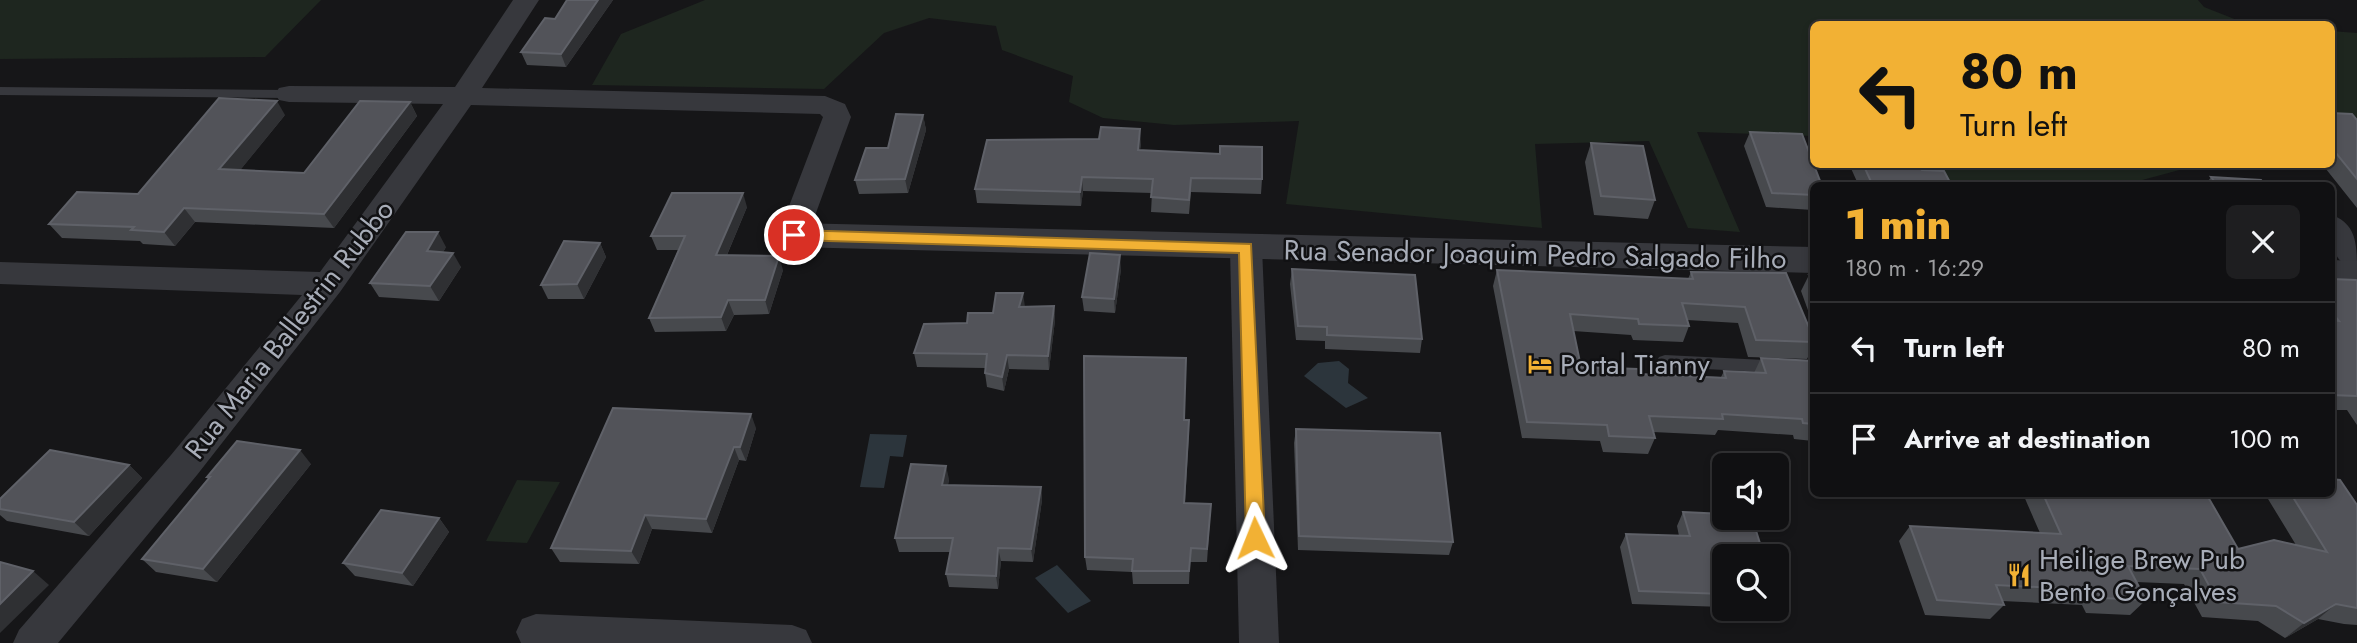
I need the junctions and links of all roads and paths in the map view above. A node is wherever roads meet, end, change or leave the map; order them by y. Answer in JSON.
{"nodes":[{"id":1,"x":526,"y":0,"type":"edge"},
{"id":2,"x":0,"y":91,"type":"edge"},
{"id":3,"x":289,"y":94,"type":"joint"},
{"id":4,"x":463,"y":96,"type":"junction"},
{"id":5,"x":2335,"y":231,"type":"edge"},
{"id":6,"x":794,"y":235,"type":"joint"},
{"id":7,"x":1246,"y":248,"type":"junction"},
{"id":8,"x":2357,"y":259,"type":"edge"},
{"id":9,"x":1791,"y":263,"type":"edge"},
{"id":10,"x":2335,"y":273,"type":"edge"},
{"id":11,"x":2357,"y":274,"type":"edge"},
{"id":12,"x":4,"y":277,"type":"edge"},
{"id":13,"x":329,"y":284,"type":"junction"},
{"id":14,"x":1665,"y":361,"type":"dead end"},
{"id":15,"x":1810,"y":366,"type":"edge"},
{"id":16,"x":536,"y":632,"type":"dead end"},
{"id":17,"x":33,"y":643,"type":"edge"},
{"id":18,"x":792,"y":643,"type":"edge"},
{"id":19,"x":1259,"y":643,"type":"edge"}],
"edges":[{"from":1,"to":4,"type":"street","name":"Rua Maria Ballestrin Rubbo"},
{"from":2,"to":3,"type":"lane"},
{"from":3,"to":4,"type":"street"},
{"from":4,"to":6,"type":"street"},
{"from":4,"to":13,"type":"street","name":"Rua Maria Ballestrin Rubbo"},
{"from":5,"to":8,"type":"street"},
{"from":6,"to":7,"type":"street","name":"Rua Senador Joaquim Pedro Salgado Filho"},
{"from":7,"to":9,"type":"street","name":"Rua Senador Joaquim Pedro Salgado Filho"},
{"from":7,"to":19,"type":"street"},
{"from":10,"to":11,"type":"street"},
{"from":12,"to":13,"type":"street"},
{"from":13,"to":17,"type":"street","name":"Rua Maria Ballestrin Rubbo"},
{"from":14,"to":15,"type":"lane"},
{"from":16,"to":18,"type":"street"}]}
